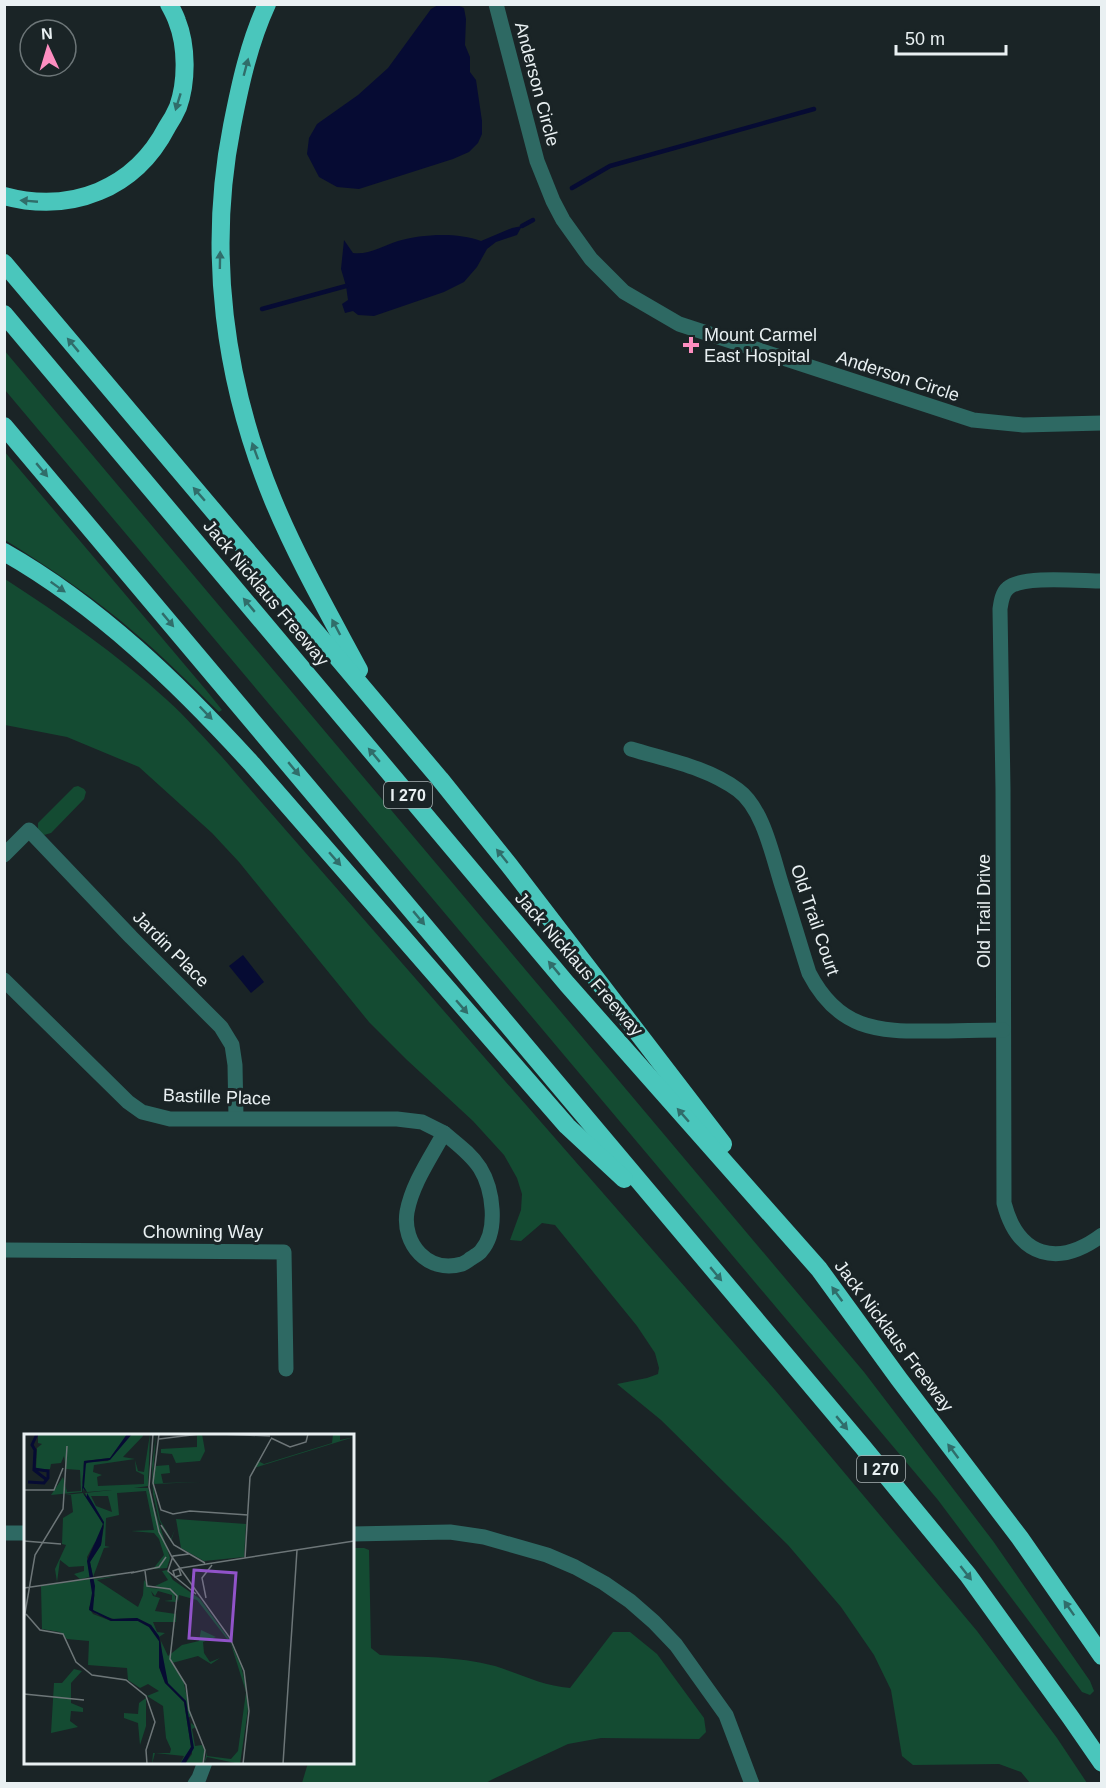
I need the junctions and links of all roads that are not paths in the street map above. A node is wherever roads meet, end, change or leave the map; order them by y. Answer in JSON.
{"nodes":[{"id":1,"x":169,"y":4,"type":"edge"},
{"id":2,"x":267,"y":4,"type":"edge"},
{"id":3,"x":496,"y":4,"type":"edge"},
{"id":4,"x":4,"y":196,"type":"edge"},
{"id":5,"x":4,"y":263,"type":"edge"},
{"id":6,"x":4,"y":314,"type":"edge"},
{"id":7,"x":1101,"y":423,"type":"edge"},
{"id":8,"x":4,"y":426,"type":"edge"},
{"id":9,"x":4,"y":552,"type":"edge"},
{"id":10,"x":1101,"y":581,"type":"edge"},
{"id":11,"x":373,"y":698,"type":"junction"},
{"id":12,"x":631,"y":749,"type":"dead end"},
{"id":13,"x":4,"y":855,"type":"edge"},
{"id":14,"x":6,"y":983,"type":"edge"},
{"id":15,"x":1003,"y":1029,"type":"junction"},
{"id":16,"x":236,"y":1118,"type":"junction"},
{"id":17,"x":444,"y":1133,"type":"junction"},
{"id":18,"x":678,"y":1229,"type":"junction"},
{"id":19,"x":1101,"y":1235,"type":"edge"},
{"id":20,"x":4,"y":1251,"type":"edge"},
{"id":21,"x":819,"y":1269,"type":"junction"},
{"id":22,"x":286,"y":1370,"type":"dead end"},
{"id":23,"x":4,"y":1533,"type":"edge"},
{"id":24,"x":24,"y":1533,"type":"edge"},
{"id":25,"x":354,"y":1534,"type":"edge"},
{"id":26,"x":1101,"y":1656,"type":"edge"},
{"id":27,"x":1101,"y":1763,"type":"edge"},
{"id":28,"x":204,"y":1764,"type":"edge"},
{"id":29,"x":195,"y":1784,"type":"edge"},
{"id":30,"x":752,"y":1784,"type":"edge"}],
"edges":[{"from":1,"to":4,"type":"highway","one_way":true},
{"from":11,"to":2,"type":"highway","one_way":true},
{"from":3,"to":7,"type":"street","name":"Anderson Circle"},
{"from":11,"to":5,"type":"highway","one_way":true},
{"from":21,"to":6,"type":"highway","name":"Jack Nicklaus Freeway","number":"I 270","one_way":true},
{"from":8,"to":18,"type":"highway","number":"I 270","one_way":true},
{"from":9,"to":18,"type":"highway","one_way":true},
{"from":10,"to":15,"type":"street","name":"Old Trail Drive"},
{"from":21,"to":11,"type":"highway","one_way":true},
{"from":12,"to":15,"type":"street","name":"Old Trail Court"},
{"from":13,"to":16,"type":"street","name":"Jardin Place"},
{"from":14,"to":16,"type":"street","name":"Bastille Place"},
{"from":15,"to":19,"type":"street","name":"Old Trail Drive"},
{"from":16,"to":17,"type":"street","name":"Bastille Place"},
{"from":17,"to":17,"type":"street","name":"Bastille Place"},
{"from":18,"to":27,"type":"highway","number":"I 270","one_way":true},
{"from":20,"to":22,"type":"street","name":"Chowning Way"},
{"from":26,"to":21,"type":"highway","name":"Jack Nicklaus Freeway","number":"I 270","one_way":true},
{"from":23,"to":24,"type":"street"},
{"from":25,"to":30,"type":"street"},
{"from":28,"to":29,"type":"street"}]}
